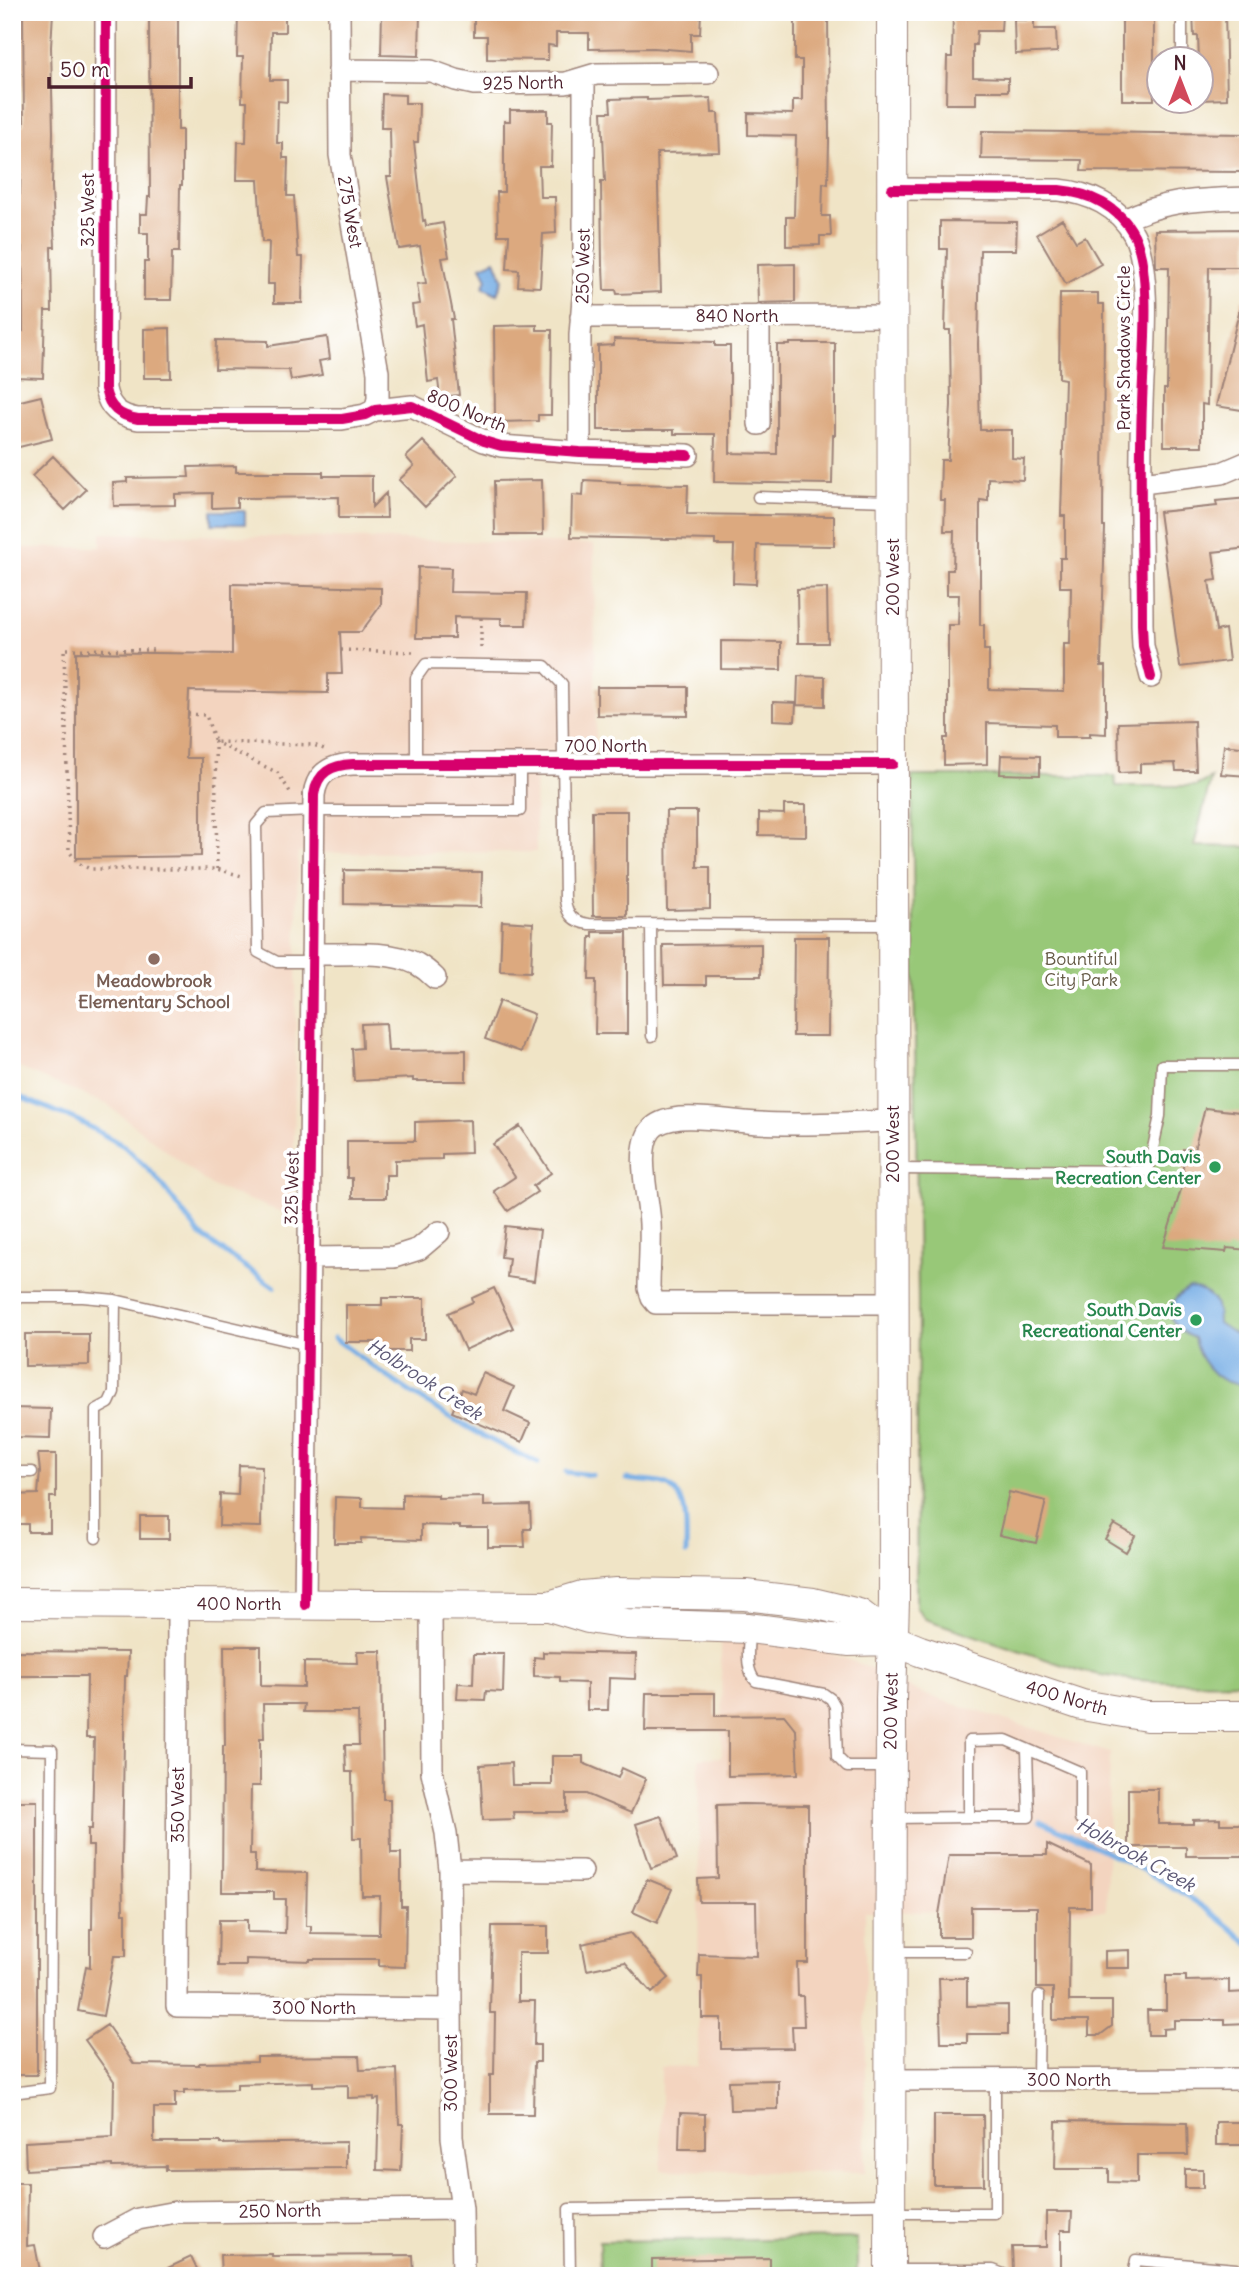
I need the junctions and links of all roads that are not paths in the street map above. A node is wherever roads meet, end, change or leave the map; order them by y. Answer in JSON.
{"nodes":[{"id":1,"x":106,"y":12,"type":"edge"},
{"id":2,"x":339,"y":12,"type":"edge"},
{"id":3,"x":892,"y":12,"type":"edge"},
{"id":4,"x":1182,"y":12,"type":"edge"},
{"id":5,"x":1182,"y":46,"type":"edge"},
{"id":6,"x":339,"y":70,"type":"junction"},
{"id":7,"x":708,"y":74,"type":"dead end"},
{"id":8,"x":584,"y":79,"type":"junction"},
{"id":9,"x":892,"y":189,"type":"junction"},
{"id":10,"x":1246,"y":198,"type":"dead end"},
{"id":11,"x":1124,"y":220,"type":"junction"},
{"id":12,"x":759,"y":316,"type":"junction"},
{"id":13,"x":892,"y":316,"type":"junction"},
{"id":14,"x":582,"y":317,"type":"junction"},
{"id":15,"x":111,"y":407,"type":"joint"},
{"id":16,"x":375,"y":410,"type":"junction"},
{"id":17,"x":759,"y":424,"type":"dead end"},
{"id":18,"x":580,"y":452,"type":"junction"},
{"id":19,"x":688,"y":455,"type":"dead end"},
{"id":20,"x":1248,"y":463,"type":"edge"},
{"id":21,"x":1142,"y":483,"type":"junction"},
{"id":22,"x":758,"y":496,"type":"dead end"},
{"id":23,"x":892,"y":501,"type":"junction"},
{"id":24,"x":1151,"y":677,"type":"dead end"},
{"id":25,"x":416,"y":764,"type":"junction"},
{"id":26,"x":520,"y":764,"type":"junction"},
{"id":27,"x":562,"y":764,"type":"junction"},
{"id":28,"x":893,"y":764,"type":"junction"},
{"id":29,"x":322,"y":774,"type":"joint"},
{"id":30,"x":314,"y":811,"type":"junction"},
{"id":31,"x":651,"y":924,"type":"junction"},
{"id":32,"x":893,"y":925,"type":"junction"},
{"id":33,"x":312,"y":958,"type":"junction"},
{"id":34,"x":435,"y":978,"type":"dead end"},
{"id":35,"x":652,"y":1036,"type":"dead end"},
{"id":36,"x":1248,"y":1065,"type":"edge"},
{"id":37,"x":893,"y":1121,"type":"junction"},
{"id":38,"x":893,"y":1168,"type":"junction"},
{"id":39,"x":439,"y":1232,"type":"dead end"},
{"id":40,"x":309,"y":1258,"type":"junction"},
{"id":41,"x":12,"y":1297,"type":"edge"},
{"id":42,"x":115,"y":1300,"type":"junction"},
{"id":43,"x":894,"y":1303,"type":"junction"},
{"id":44,"x":308,"y":1345,"type":"junction"},
{"id":45,"x":12,"y":1472,"type":"edge"},
{"id":46,"x":32,"y":1472,"type":"dead end"},
{"id":47,"x":96,"y":1538,"type":"dead end"},
{"id":48,"x":12,"y":1603,"type":"edge"},
{"id":49,"x":178,"y":1604,"type":"junction"},
{"id":50,"x":305,"y":1605,"type":"junction"},
{"id":51,"x":432,"y":1606,"type":"junction"},
{"id":52,"x":549,"y":1606,"type":"junction"},
{"id":53,"x":749,"y":1628,"type":"junction"},
{"id":54,"x":893,"y":1640,"type":"junction"},
{"id":55,"x":1248,"y":1716,"type":"edge"},
{"id":56,"x":12,"y":1749,"type":"edge"},
{"id":57,"x":1027,"y":1749,"type":"junction"},
{"id":58,"x":891,"y":1767,"type":"junction"},
{"id":59,"x":891,"y":1818,"type":"junction"},
{"id":60,"x":969,"y":1818,"type":"junction"},
{"id":61,"x":1080,"y":1819,"type":"dead end"},
{"id":62,"x":450,"y":1870,"type":"junction"},
{"id":63,"x":582,"y":1871,"type":"dead end"},
{"id":64,"x":891,"y":1952,"type":"junction"},
{"id":65,"x":967,"y":1952,"type":"dead end"},
{"id":66,"x":1039,"y":1996,"type":"dead end"},
{"id":67,"x":177,"y":2006,"type":"joint"},
{"id":68,"x":451,"y":2009,"type":"junction"},
{"id":69,"x":1248,"y":2079,"type":"edge"},
{"id":70,"x":890,"y":2080,"type":"junction"},
{"id":71,"x":995,"y":2080,"type":"junction"},
{"id":72,"x":1038,"y":2080,"type":"junction"},
{"id":73,"x":12,"y":2093,"type":"edge"},
{"id":74,"x":890,"y":2208,"type":"junction"},
{"id":75,"x":462,"y":2209,"type":"junction"},
{"id":76,"x":104,"y":2237,"type":"dead end"},
{"id":77,"x":890,"y":2273,"type":"edge"},
{"id":78,"x":463,"y":2276,"type":"edge"},
{"id":79,"x":570,"y":2276,"type":"edge"},
{"id":80,"x":1008,"y":2276,"type":"edge"},
{"id":81,"x":1133,"y":2276,"type":"edge"},
{"id":82,"x":1237,"y":2276,"type":"edge"}],
"edges":[{"from":1,"to":15,"type":"street","name":"325 West"},
{"from":2,"to":6,"type":"street","name":"275 West"},
{"from":3,"to":9,"type":"main road","name":"200 West"},
{"from":4,"to":5,"type":"lane"},
{"from":6,"to":8,"type":"street","name":"925 North"},
{"from":6,"to":16,"type":"street","name":"275 West"},
{"from":7,"to":8,"type":"street","name":"925 North"},
{"from":8,"to":14,"type":"street","name":"250 West"},
{"from":9,"to":11,"type":"street","name":"Park Shadows Circle"},
{"from":9,"to":13,"type":"main road","name":"200 West"},
{"from":10,"to":11,"type":"street"},
{"from":11,"to":21,"type":"street","name":"Park Shadows Circle"},
{"from":12,"to":13,"type":"street","name":"840 North"},
{"from":12,"to":14,"type":"street","name":"840 North"},
{"from":12,"to":17,"type":"street"},
{"from":13,"to":23,"type":"main road","name":"200 West"},
{"from":14,"to":18,"type":"street","name":"250 West"},
{"from":15,"to":16,"type":"street","name":"800 North"},
{"from":16,"to":18,"type":"street","name":"800 North"},
{"from":18,"to":19,"type":"street","name":"800 North"},
{"from":20,"to":21,"type":"street"},
{"from":21,"to":24,"type":"street","name":"Park Shadows Circle"},
{"from":22,"to":23,"type":"lane"},
{"from":23,"to":28,"type":"main road","name":"200 West"},
{"from":25,"to":26,"type":"street","name":"700 North"},
{"from":25,"to":27,"type":"lane"},
{"from":25,"to":29,"type":"street","name":"700 North"},
{"from":26,"to":27,"type":"street","name":"700 North"},
{"from":26,"to":30,"type":"lane"},
{"from":27,"to":28,"type":"street","name":"700 North"},
{"from":27,"to":31,"type":"lane"},
{"from":28,"to":32,"type":"main road","name":"200 West"},
{"from":29,"to":30,"type":"street","name":"325 West"},
{"from":30,"to":33,"type":"street","name":"325 West"},
{"from":30,"to":33,"type":"lane"},
{"from":31,"to":32,"type":"lane"},
{"from":31,"to":35,"type":"lane"},
{"from":32,"to":37,"type":"main road","name":"200 West"},
{"from":33,"to":34,"type":"street"},
{"from":33,"to":40,"type":"street","name":"325 West"},
{"from":36,"to":38,"type":"lane"},
{"from":37,"to":38,"type":"main road","name":"200 West"},
{"from":37,"to":43,"type":"street"},
{"from":38,"to":43,"type":"main road","name":"200 West"},
{"from":39,"to":40,"type":"street"},
{"from":40,"to":44,"type":"street","name":"325 West"},
{"from":41,"to":42,"type":"lane"},
{"from":42,"to":44,"type":"lane"},
{"from":42,"to":47,"type":"lane"},
{"from":43,"to":54,"type":"main road","name":"200 West"},
{"from":44,"to":50,"type":"street","name":"325 West"},
{"from":45,"to":46,"type":"lane"},
{"from":48,"to":49,"type":"main road","name":"400 North"},
{"from":49,"to":50,"type":"main road","name":"400 North"},
{"from":49,"to":67,"type":"street","name":"350 West"},
{"from":50,"to":51,"type":"main road","name":"400 North"},
{"from":51,"to":52,"type":"main road","name":"400 North"},
{"from":51,"to":62,"type":"street","name":"300 West"},
{"from":52,"to":53,"type":"main road","name":"400 North"},
{"from":52,"to":54,"type":"main road","name":"400 North"},
{"from":53,"to":54,"type":"main road","name":"400 North"},
{"from":53,"to":58,"type":"lane"},
{"from":54,"to":55,"type":"main road","name":"400 North"},
{"from":54,"to":58,"type":"main road","name":"200 West"},
{"from":56,"to":73,"type":"lane"},
{"from":57,"to":60,"type":"lane"},
{"from":57,"to":60,"type":"lane"},
{"from":57,"to":61,"type":"lane"},
{"from":58,"to":59,"type":"main road","name":"200 West"},
{"from":59,"to":60,"type":"lane"},
{"from":59,"to":64,"type":"main road","name":"200 West"},
{"from":62,"to":63,"type":"street"},
{"from":62,"to":68,"type":"street","name":"300 West"},
{"from":64,"to":65,"type":"lane"},
{"from":64,"to":70,"type":"main road","name":"200 West"},
{"from":66,"to":72,"type":"lane"},
{"from":67,"to":68,"type":"street","name":"300 North"},
{"from":68,"to":75,"type":"street","name":"300 West"},
{"from":69,"to":72,"type":"street","name":"300 North"},
{"from":70,"to":71,"type":"street","name":"300 North"},
{"from":70,"to":74,"type":"main road","name":"200 West"},
{"from":71,"to":72,"type":"street","name":"300 North"},
{"from":71,"to":74,"type":"lane"},
{"from":74,"to":77,"type":"main road","name":"200 West"},
{"from":74,"to":79,"type":"lane"},
{"from":75,"to":76,"type":"street","name":"250 North"},
{"from":75,"to":78,"type":"street","name":"300 West"},
{"from":77,"to":80,"type":"lane"},
{"from":81,"to":82,"type":"lane"}]}
